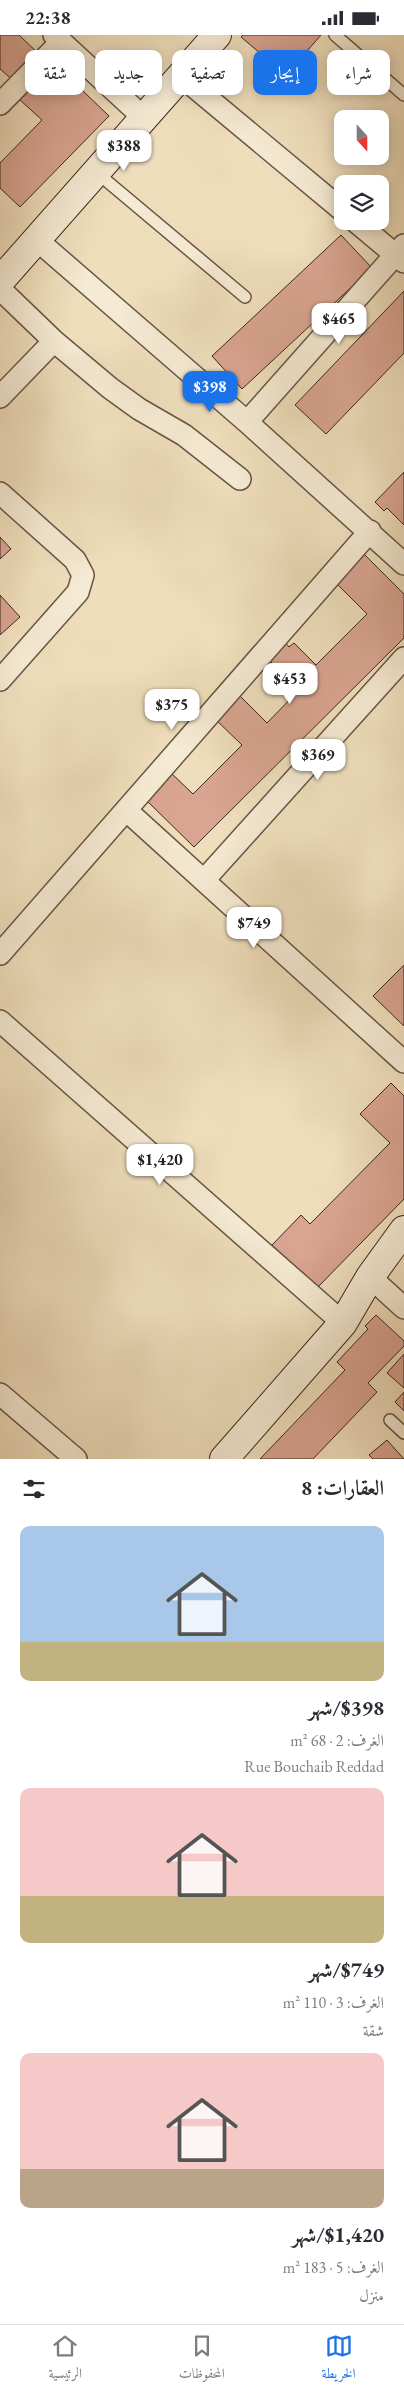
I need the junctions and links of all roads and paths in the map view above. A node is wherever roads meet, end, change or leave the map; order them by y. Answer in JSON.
{"nodes":[{"id":1,"x":217,"y":35,"type":"edge"},
{"id":2,"x":335,"y":35,"type":"edge"},
{"id":3,"x":57,"y":38,"type":"edge"},
{"id":4,"x":204,"y":50,"type":"edge"},
{"id":5,"x":172,"y":86,"type":"edge"},
{"id":6,"x":204,"y":95,"type":"edge"},
{"id":7,"x":404,"y":95,"type":"edge"},
{"id":8,"x":0,"y":104,"type":"edge"},
{"id":9,"x":144,"y":118,"type":"junction"},
{"id":10,"x":96,"y":172,"type":"junction"},
{"id":11,"x":334,"y":204,"type":"edge"},
{"id":12,"x":368,"y":230,"type":"edge"},
{"id":13,"x":37,"y":239,"type":"junction"},
{"id":14,"x":401,"y":254,"type":"edge"},
{"id":15,"x":0,"y":281,"type":"edge"},
{"id":16,"x":0,"y":289,"type":"edge"},
{"id":17,"x":245,"y":297,"type":"dead end"},
{"id":18,"x":54,"y":341,"type":"junction"},
{"id":19,"x":0,"y":397,"type":"edge"},
{"id":20,"x":247,"y":422,"type":"junction"},
{"id":21,"x":240,"y":479,"type":"dead end"},
{"id":22,"x":0,"y":493,"type":"edge"},
{"id":23,"x":370,"y":531,"type":"junction"},
{"id":24,"x":404,"y":564,"type":"edge"},
{"id":25,"x":404,"y":658,"type":"edge"},
{"id":26,"x":0,"y":680,"type":"edge"},
{"id":27,"x":126,"y":810,"type":"junction"},
{"id":28,"x":205,"y":879,"type":"junction"},
{"id":29,"x":0,"y":953,"type":"edge"},
{"id":30,"x":0,"y":1021,"type":"edge"},
{"id":31,"x":404,"y":1062,"type":"edge"},
{"id":32,"x":404,"y":1230,"type":"edge"},
{"id":33,"x":370,"y":1277,"type":"junction"},
{"id":34,"x":404,"y":1307,"type":"edge"},
{"id":35,"x":344,"y":1323,"type":"junction"},
{"id":36,"x":0,"y":1394,"type":"edge"},
{"id":37,"x":390,"y":1419,"type":"dead end"},
{"id":38,"x":404,"y":1433,"type":"edge"},
{"id":39,"x":76,"y":1459,"type":"edge"},
{"id":40,"x":224,"y":1459,"type":"edge"}],
"edges":[{"from":1,"to":4,"type":"main road"},
{"from":2,"to":7,"type":"lane"},
{"from":3,"to":8,"type":"street"},
{"from":3,"to":9,"type":"street"},
{"from":5,"to":9,"type":"main road"},
{"from":6,"to":11,"type":"street"},
{"from":9,"to":10,"type":"main road"},
{"from":10,"to":13,"type":"main road"},
{"from":10,"to":17,"type":"lane"},
{"from":12,"to":14,"type":"street"},
{"from":13,"to":15,"type":"main road"},
{"from":13,"to":20,"type":"street"},
{"from":14,"to":20,"type":"street"},
{"from":16,"to":18,"type":"street"},
{"from":18,"to":19,"type":"street"},
{"from":18,"to":21,"type":"street"},
{"from":20,"to":23,"type":"street"},
{"from":22,"to":26,"type":"street"},
{"from":23,"to":24,"type":"street"},
{"from":23,"to":27,"type":"street"},
{"from":25,"to":28,"type":"street"},
{"from":27,"to":28,"type":"street"},
{"from":27,"to":29,"type":"street"},
{"from":28,"to":31,"type":"street"},
{"from":30,"to":35,"type":"street"},
{"from":32,"to":33,"type":"main road"},
{"from":33,"to":34,"type":"street"},
{"from":33,"to":35,"type":"main road"},
{"from":35,"to":40,"type":"main road"},
{"from":36,"to":39,"type":"street"},
{"from":37,"to":38,"type":"lane"}]}
